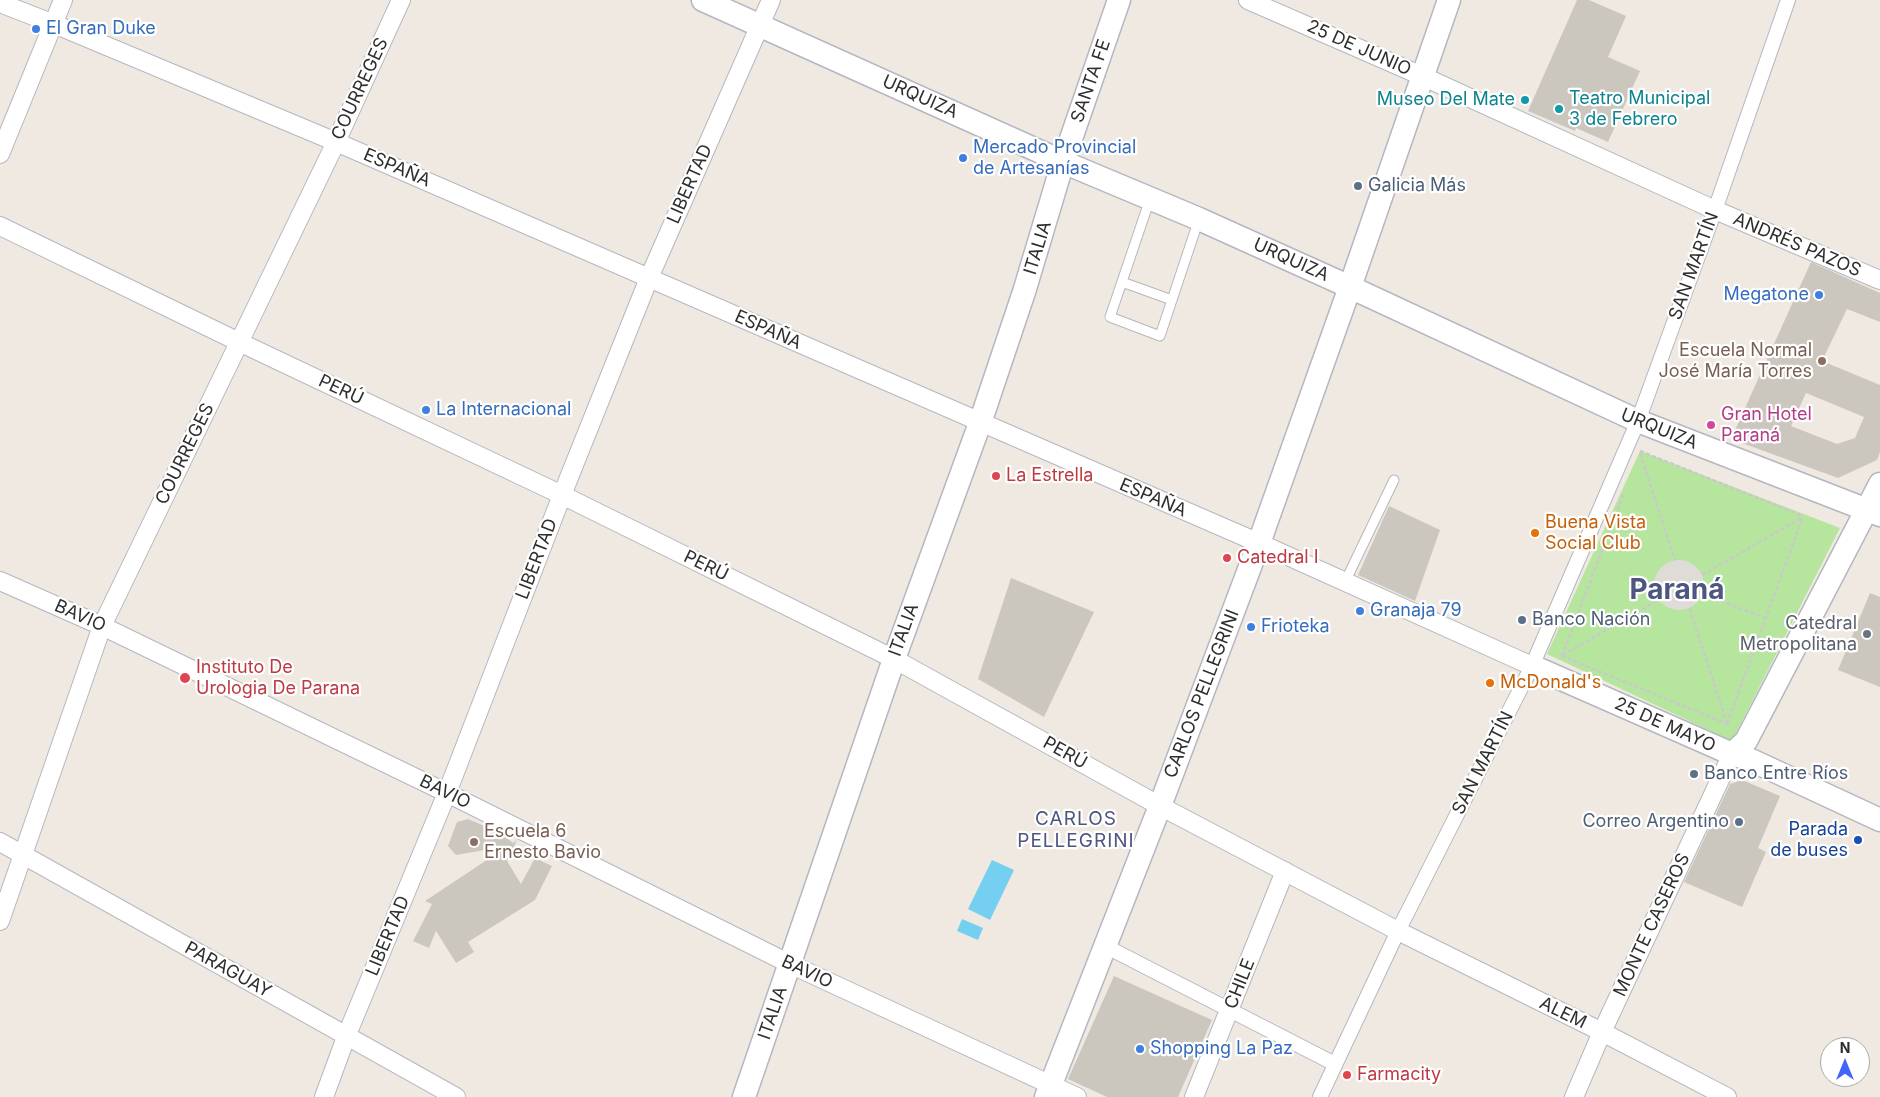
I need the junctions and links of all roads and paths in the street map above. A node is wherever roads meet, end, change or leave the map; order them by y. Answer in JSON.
{"nodes":[{"id":1,"x":64,"y":0,"type":"edge"},
{"id":2,"x":401,"y":0,"type":"edge"},
{"id":3,"x":703,"y":0,"type":"edge"},
{"id":4,"x":771,"y":0,"type":"edge"},
{"id":5,"x":1119,"y":0,"type":"edge"},
{"id":6,"x":1248,"y":0,"type":"edge"},
{"id":7,"x":1449,"y":0,"type":"edge"},
{"id":8,"x":1788,"y":0,"type":"edge"},
{"id":9,"x":0,"y":3,"type":"edge"},
{"id":10,"x":54,"y":24,"type":"junction"},
{"id":11,"x":759,"y":25,"type":"junction"},
{"id":12,"x":1422,"y":76,"type":"junction"},
{"id":13,"x":336,"y":142,"type":"junction"},
{"id":14,"x":0,"y":154,"type":"edge"},
{"id":15,"x":1063,"y":162,"type":"junction"},
{"id":16,"x":1150,"y":198,"type":"junction"},
{"id":17,"x":1715,"y":210,"type":"junction"},
{"id":18,"x":1200,"y":219,"type":"junction"},
{"id":19,"x":0,"y":226,"type":"edge"},
{"id":20,"x":649,"y":278,"type":"junction"},
{"id":21,"x":1880,"y":280,"type":"edge"},
{"id":22,"x":1122,"y":282,"type":"junction"},
{"id":23,"x":1350,"y":287,"type":"junction"},
{"id":24,"x":1172,"y":300,"type":"junction"},
{"id":25,"x":239,"y":342,"type":"junction"},
{"id":26,"x":1638,"y":421,"type":"junction"},
{"id":27,"x":980,"y":423,"type":"junction"},
{"id":28,"x":1640,"y":451,"type":"junction"},
{"id":29,"x":1636,"y":461,"type":"dead end"},
{"id":30,"x":1394,"y":480,"type":"dead end"},
{"id":31,"x":1880,"y":484,"type":"edge"},
{"id":32,"x":1626,"y":488,"type":"dead end"},
{"id":33,"x":562,"y":495,"type":"junction"},
{"id":34,"x":1874,"y":513,"type":"edge"},
{"id":35,"x":1803,"y":516,"type":"junction"},
{"id":36,"x":1259,"y":543,"type":"junction"},
{"id":37,"x":1674,"y":560,"type":"dead end"},
{"id":38,"x":1702,"y":574,"type":"dead end"},
{"id":39,"x":0,"y":580,"type":"edge"},
{"id":40,"x":1345,"y":582,"type":"junction"},
{"id":41,"x":1702,"y":594,"type":"dead end"},
{"id":42,"x":1658,"y":600,"type":"dead end"},
{"id":43,"x":1690,"y":608,"type":"dead end"},
{"id":44,"x":1766,"y":618,"type":"junction"},
{"id":45,"x":102,"y":626,"type":"junction"},
{"id":46,"x":1562,"y":656,"type":"junction"},
{"id":47,"x":894,"y":659,"type":"junction"},
{"id":48,"x":1532,"y":666,"type":"junction"},
{"id":49,"x":1727,"y":724,"type":"junction"},
{"id":50,"x":1739,"y":747,"type":"junction"},
{"id":51,"x":447,"y":793,"type":"junction"},
{"id":52,"x":1880,"y":803,"type":"edge"},
{"id":53,"x":1160,"y":806,"type":"junction"},
{"id":54,"x":1880,"y":820,"type":"edge"},
{"id":55,"x":0,"y":842,"type":"edge"},
{"id":56,"x":22,"y":855,"type":"junction"},
{"id":57,"x":1285,"y":871,"type":"junction"},
{"id":58,"x":0,"y":921,"type":"edge"},
{"id":59,"x":1398,"y":931,"type":"junction"},
{"id":60,"x":1105,"y":946,"type":"junction"},
{"id":61,"x":790,"y":964,"type":"junction"},
{"id":62,"x":1230,"y":1010,"type":"junction"},
{"id":63,"x":1602,"y":1032,"type":"junction"},
{"id":64,"x":346,"y":1036,"type":"junction"},
{"id":65,"x":1335,"y":1064,"type":"junction"},
{"id":66,"x":1049,"y":1091,"type":"edge"},
{"id":67,"x":324,"y":1097,"type":"edge"},
{"id":68,"x":456,"y":1097,"type":"edge"},
{"id":69,"x":744,"y":1097,"type":"edge"},
{"id":70,"x":1077,"y":1097,"type":"edge"},
{"id":71,"x":1194,"y":1097,"type":"edge"},
{"id":72,"x":1320,"y":1097,"type":"edge"},
{"id":73,"x":1574,"y":1097,"type":"edge"},
{"id":74,"x":1727,"y":1097,"type":"edge"}],
"edges":[{"from":1,"to":10,"type":"street"},
{"from":2,"to":13,"type":"street","name":"COURREGES"},
{"from":3,"to":11,"type":"street","name":"URQUIZA"},
{"from":4,"to":11,"type":"street","name":"LIBERTAD"},
{"from":5,"to":15,"type":"street","name":"SANTA FE"},
{"from":6,"to":12,"type":"street","name":"25 DE JUNIO"},
{"from":7,"to":12,"type":"street","name":"CARLOS PELLEGRINI"},
{"from":8,"to":17,"type":"street","name":"SAN MARTÍN"},
{"from":9,"to":10,"type":"street","name":"ESPAÑA"},
{"from":10,"to":13,"type":"street","name":"ESPAÑA"},
{"from":10,"to":14,"type":"street"},
{"from":11,"to":15,"type":"street","name":"URQUIZA"},
{"from":11,"to":20,"type":"street","name":"LIBERTAD"},
{"from":12,"to":17,"type":"street","name":"25 DE JUNIO"},
{"from":12,"to":23,"type":"street","name":"CARLOS PELLEGRINI"},
{"from":13,"to":20,"type":"street","name":"ESPAÑA"},
{"from":13,"to":25,"type":"street","name":"COURREGES"},
{"from":15,"to":16,"type":"street","name":"URQUIZA"},
{"from":15,"to":27,"type":"street","name":"ITALIA"},
{"from":16,"to":18,"type":"street","name":"URQUIZA"},
{"from":16,"to":22,"type":"lane"},
{"from":17,"to":21,"type":"street","name":"ANDRÉS PAZOS"},
{"from":17,"to":26,"type":"street","name":"SAN MARTÍN"},
{"from":18,"to":23,"type":"street","name":"URQUIZA"},
{"from":18,"to":24,"type":"lane"},
{"from":19,"to":25,"type":"street","name":"PERÚ"},
{"from":20,"to":27,"type":"street","name":"ESPAÑA"},
{"from":20,"to":33,"type":"street","name":"LIBERTAD"},
{"from":22,"to":24,"type":"lane"},
{"from":22,"to":24,"type":"lane"},
{"from":23,"to":26,"type":"street","name":"URQUIZA"},
{"from":23,"to":36,"type":"street","name":"CARLOS PELLEGRINI"},
{"from":25,"to":33,"type":"street","name":"PERÚ"},
{"from":25,"to":45,"type":"street","name":"COURREGES"},
{"from":26,"to":34,"type":"street","name":"URQUIZA"},
{"from":26,"to":48,"type":"street","name":"SAN MARTÍN"},
{"from":27,"to":36,"type":"street","name":"ESPAÑA"},
{"from":27,"to":47,"type":"street","name":"ITALIA"},
{"from":28,"to":29,"type":"path"},
{"from":28,"to":35,"type":"path"},
{"from":28,"to":37,"type":"path"},
{"from":30,"to":40,"type":"lane"},
{"from":31,"to":34,"type":"street"},
{"from":32,"to":46,"type":"path"},
{"from":33,"to":47,"type":"street","name":"PERÚ"},
{"from":33,"to":51,"type":"street","name":"LIBERTAD"},
{"from":34,"to":50,"type":"street"},
{"from":35,"to":38,"type":"path"},
{"from":35,"to":44,"type":"path"},
{"from":36,"to":40,"type":"street","name":"ESPAÑA"},
{"from":36,"to":53,"type":"street","name":"CARLOS PELLEGRINI"},
{"from":39,"to":45,"type":"street","name":"BAVIO"},
{"from":40,"to":48,"type":"street","name":"ESPAÑA"},
{"from":41,"to":44,"type":"path"},
{"from":42,"to":46,"type":"path"},
{"from":43,"to":49,"type":"path"},
{"from":44,"to":49,"type":"path"},
{"from":45,"to":51,"type":"street","name":"BAVIO"},
{"from":45,"to":56,"type":"street","name":"COURREGES"},
{"from":46,"to":49,"type":"path"},
{"from":47,"to":53,"type":"street","name":"PERÚ"},
{"from":47,"to":61,"type":"street","name":"ITALIA"},
{"from":48,"to":50,"type":"street","name":"25 DE MAYO"},
{"from":48,"to":59,"type":"street","name":"SAN MARTÍN"},
{"from":50,"to":52,"type":"street","name":"25 DE MAYO"},
{"from":50,"to":54,"type":"street","name":"25 DE MAYO"},
{"from":50,"to":63,"type":"street","name":"MONTE CASEROS"},
{"from":51,"to":61,"type":"street","name":"BAVIO"},
{"from":51,"to":64,"type":"street","name":"LIBERTAD"},
{"from":53,"to":57,"type":"street","name":"PERÚ"},
{"from":53,"to":60,"type":"street","name":"CARLOS PELLEGRINI"},
{"from":55,"to":56,"type":"street","name":"PARAGUAY"},
{"from":56,"to":58,"type":"street","name":"COURREGES"},
{"from":56,"to":64,"type":"street","name":"PARAGUAY"},
{"from":57,"to":59,"type":"street","name":"PERÚ"},
{"from":57,"to":62,"type":"street","name":"CHILE"},
{"from":59,"to":63,"type":"street","name":"ALEM"},
{"from":59,"to":65,"type":"street","name":"SAN MARTÍN"},
{"from":60,"to":62,"type":"street"},
{"from":60,"to":66,"type":"street","name":"CARLOS PELLEGRINI"},
{"from":61,"to":66,"type":"street","name":"BAVIO"},
{"from":61,"to":69,"type":"street","name":"ITALIA"},
{"from":62,"to":65,"type":"street"},
{"from":62,"to":71,"type":"street","name":"CHILE"},
{"from":63,"to":73,"type":"street","name":"MONTE CASEROS"},
{"from":63,"to":74,"type":"street","name":"ALEM"},
{"from":64,"to":67,"type":"street","name":"LIBERTAD"},
{"from":64,"to":68,"type":"street","name":"PARAGUAY"},
{"from":65,"to":72,"type":"street","name":"SAN MARTÍN"},
{"from":66,"to":70,"type":"street","name":"BAVIO"}]}
